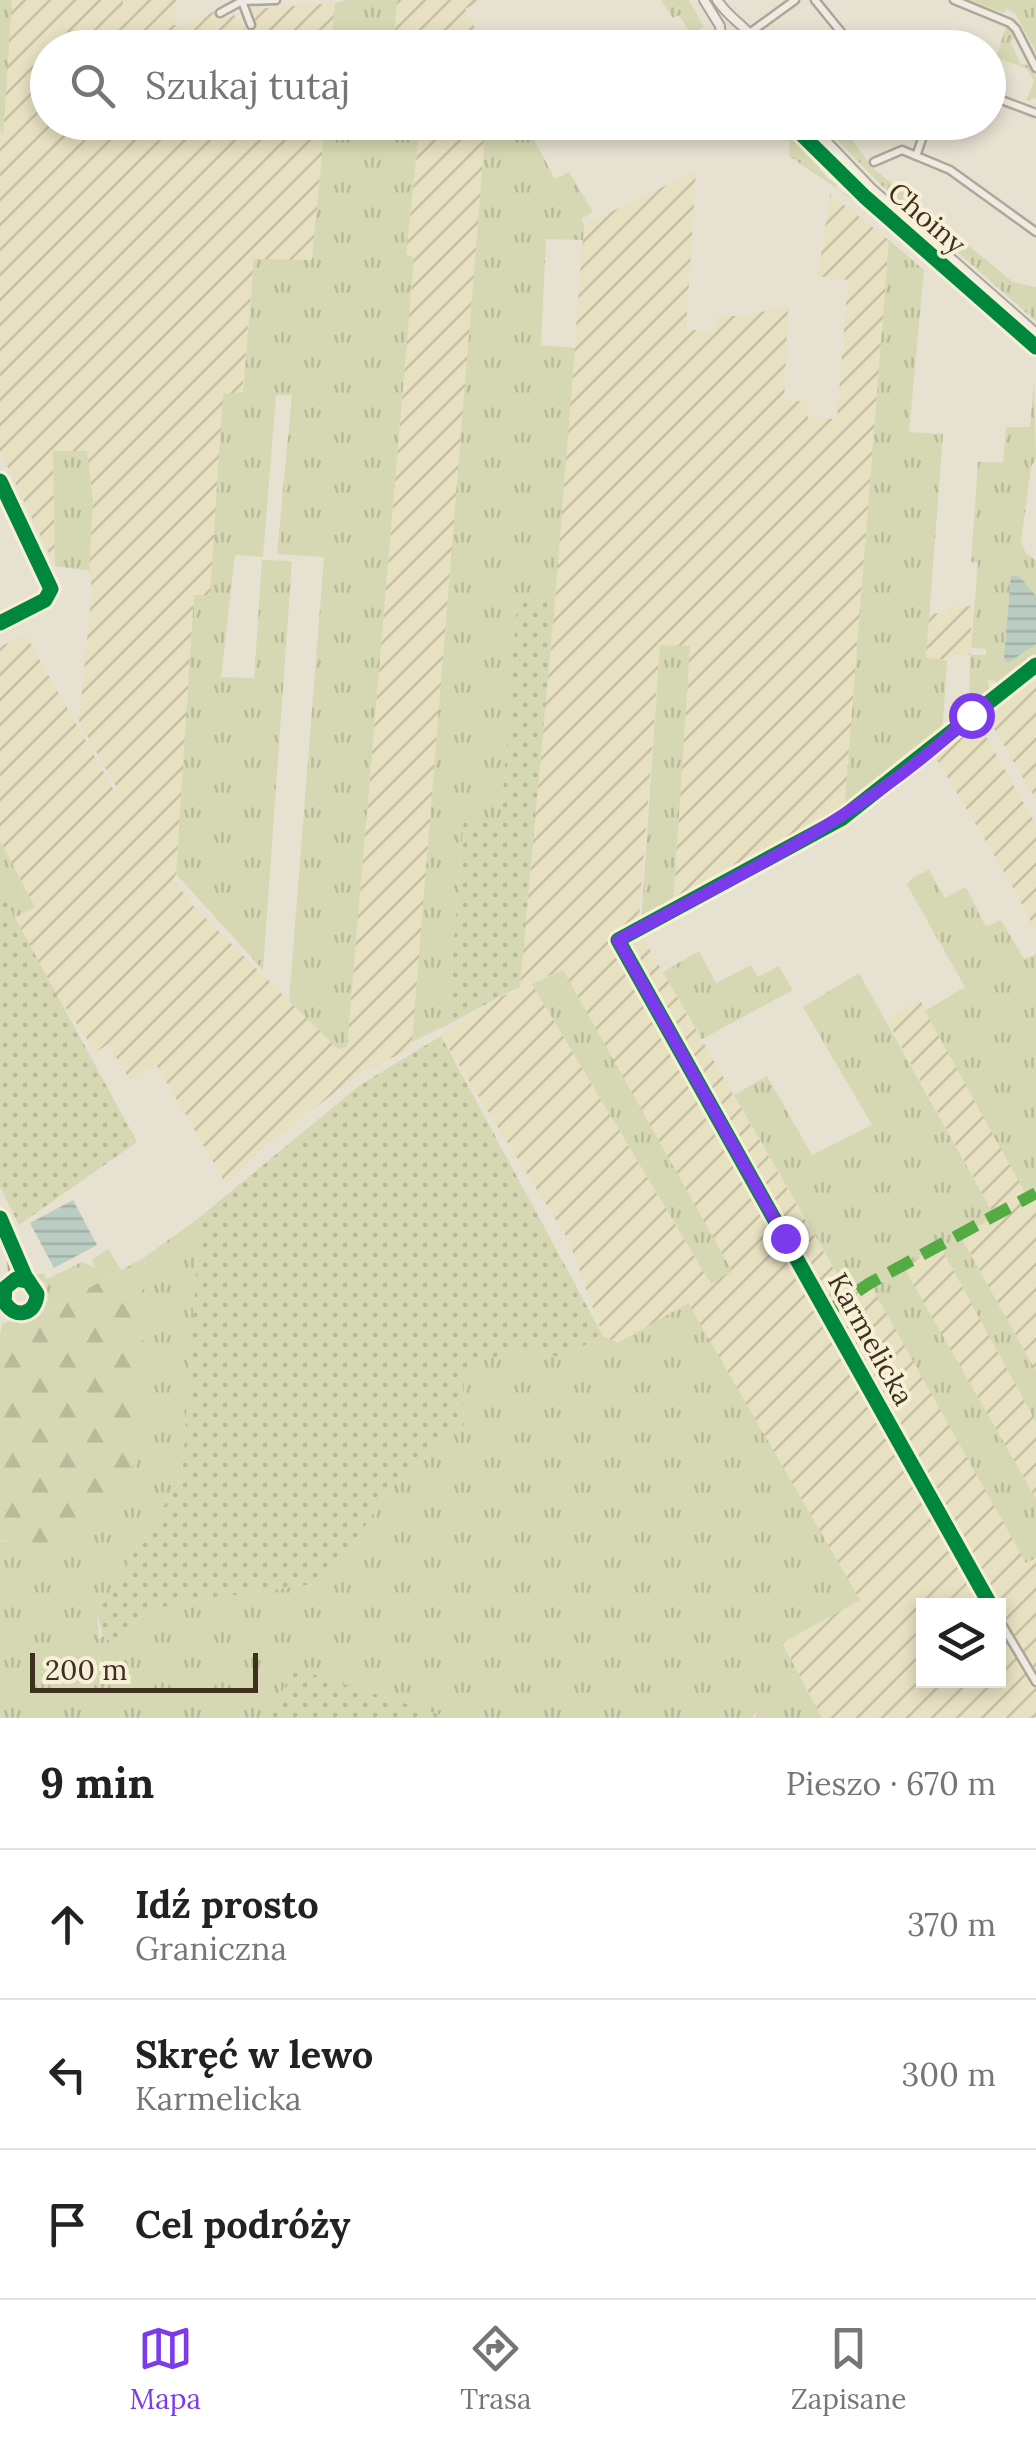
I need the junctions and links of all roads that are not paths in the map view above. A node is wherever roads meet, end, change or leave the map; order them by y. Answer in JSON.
{"nodes":[{"id":1,"x":276,"y":0,"type":"edge"},
{"id":2,"x":704,"y":0,"type":"edge"},
{"id":3,"x":717,"y":0,"type":"edge"},
{"id":4,"x":796,"y":0,"type":"edge"},
{"id":5,"x":815,"y":0,"type":"edge"},
{"id":6,"x":954,"y":0,"type":"edge"},
{"id":7,"x":241,"y":1,"type":"edge"},
{"id":8,"x":220,"y":13,"type":"dead end"},
{"id":9,"x":740,"y":24,"type":"junction"},
{"id":10,"x":251,"y":25,"type":"dead end"},
{"id":11,"x":720,"y":30,"type":"edge"},
{"id":12,"x":725,"y":30,"type":"edge"},
{"id":13,"x":748,"y":30,"type":"edge"},
{"id":14,"x":754,"y":30,"type":"edge"},
{"id":15,"x":839,"y":30,"type":"edge"},
{"id":16,"x":1036,"y":68,"type":"edge"},
{"id":17,"x":1006,"y":100,"type":"edge"},
{"id":18,"x":1034,"y":109,"type":"edge"},
{"id":19,"x":807,"y":140,"type":"edge"},
{"id":20,"x":825,"y":140,"type":"edge"},
{"id":21,"x":922,"y":140,"type":"edge"},
{"id":22,"x":916,"y":156,"type":"junction"},
{"id":23,"x":874,"y":162,"type":"dead end"},
{"id":24,"x":1036,"y":232,"type":"edge"},
{"id":25,"x":1036,"y":333,"type":"edge"},
{"id":26,"x":1036,"y":347,"type":"edge"},
{"id":27,"x":0,"y":481,"type":"edge"},
{"id":28,"x":0,"y":623,"type":"edge"},
{"id":29,"x":1036,"y":665,"type":"edge"},
{"id":30,"x":0,"y":1218,"type":"edge"},
{"id":31,"x":12,"y":1244,"type":"junction"},
{"id":32,"x":14,"y":1280,"type":"junction"},
{"id":33,"x":28,"y":1281,"type":"junction"},
{"id":34,"x":987,"y":1598,"type":"edge"},
{"id":35,"x":1006,"y":1631,"type":"edge"},
{"id":36,"x":1036,"y":1682,"type":"edge"}],
"edges":[{"from":1,"to":7,"type":"street"},
{"from":2,"to":11,"type":"street"},
{"from":3,"to":9,"type":"street"},
{"from":4,"to":14,"type":"street"},
{"from":5,"to":15,"type":"street"},
{"from":6,"to":16,"type":"street"},
{"from":7,"to":8,"type":"street"},
{"from":7,"to":10,"type":"street"},
{"from":9,"to":12,"type":"street"},
{"from":9,"to":13,"type":"street"},
{"from":17,"to":18,"type":"street"},
{"from":19,"to":26,"type":"street","name":"Choiny"},
{"from":20,"to":25,"type":"street","name":"Choiny"},
{"from":21,"to":22,"type":"street"},
{"from":22,"to":23,"type":"street"},
{"from":22,"to":24,"type":"street"},
{"from":27,"to":28,"type":"street"},
{"from":29,"to":34,"type":"street","name":"Karmelicka"},
{"from":30,"to":31,"type":"street"},
{"from":31,"to":32,"type":"street"},
{"from":31,"to":33,"type":"street"},
{"from":32,"to":33,"type":"street"},
{"from":32,"to":33,"type":"street"},
{"from":35,"to":36,"type":"street"}]}
